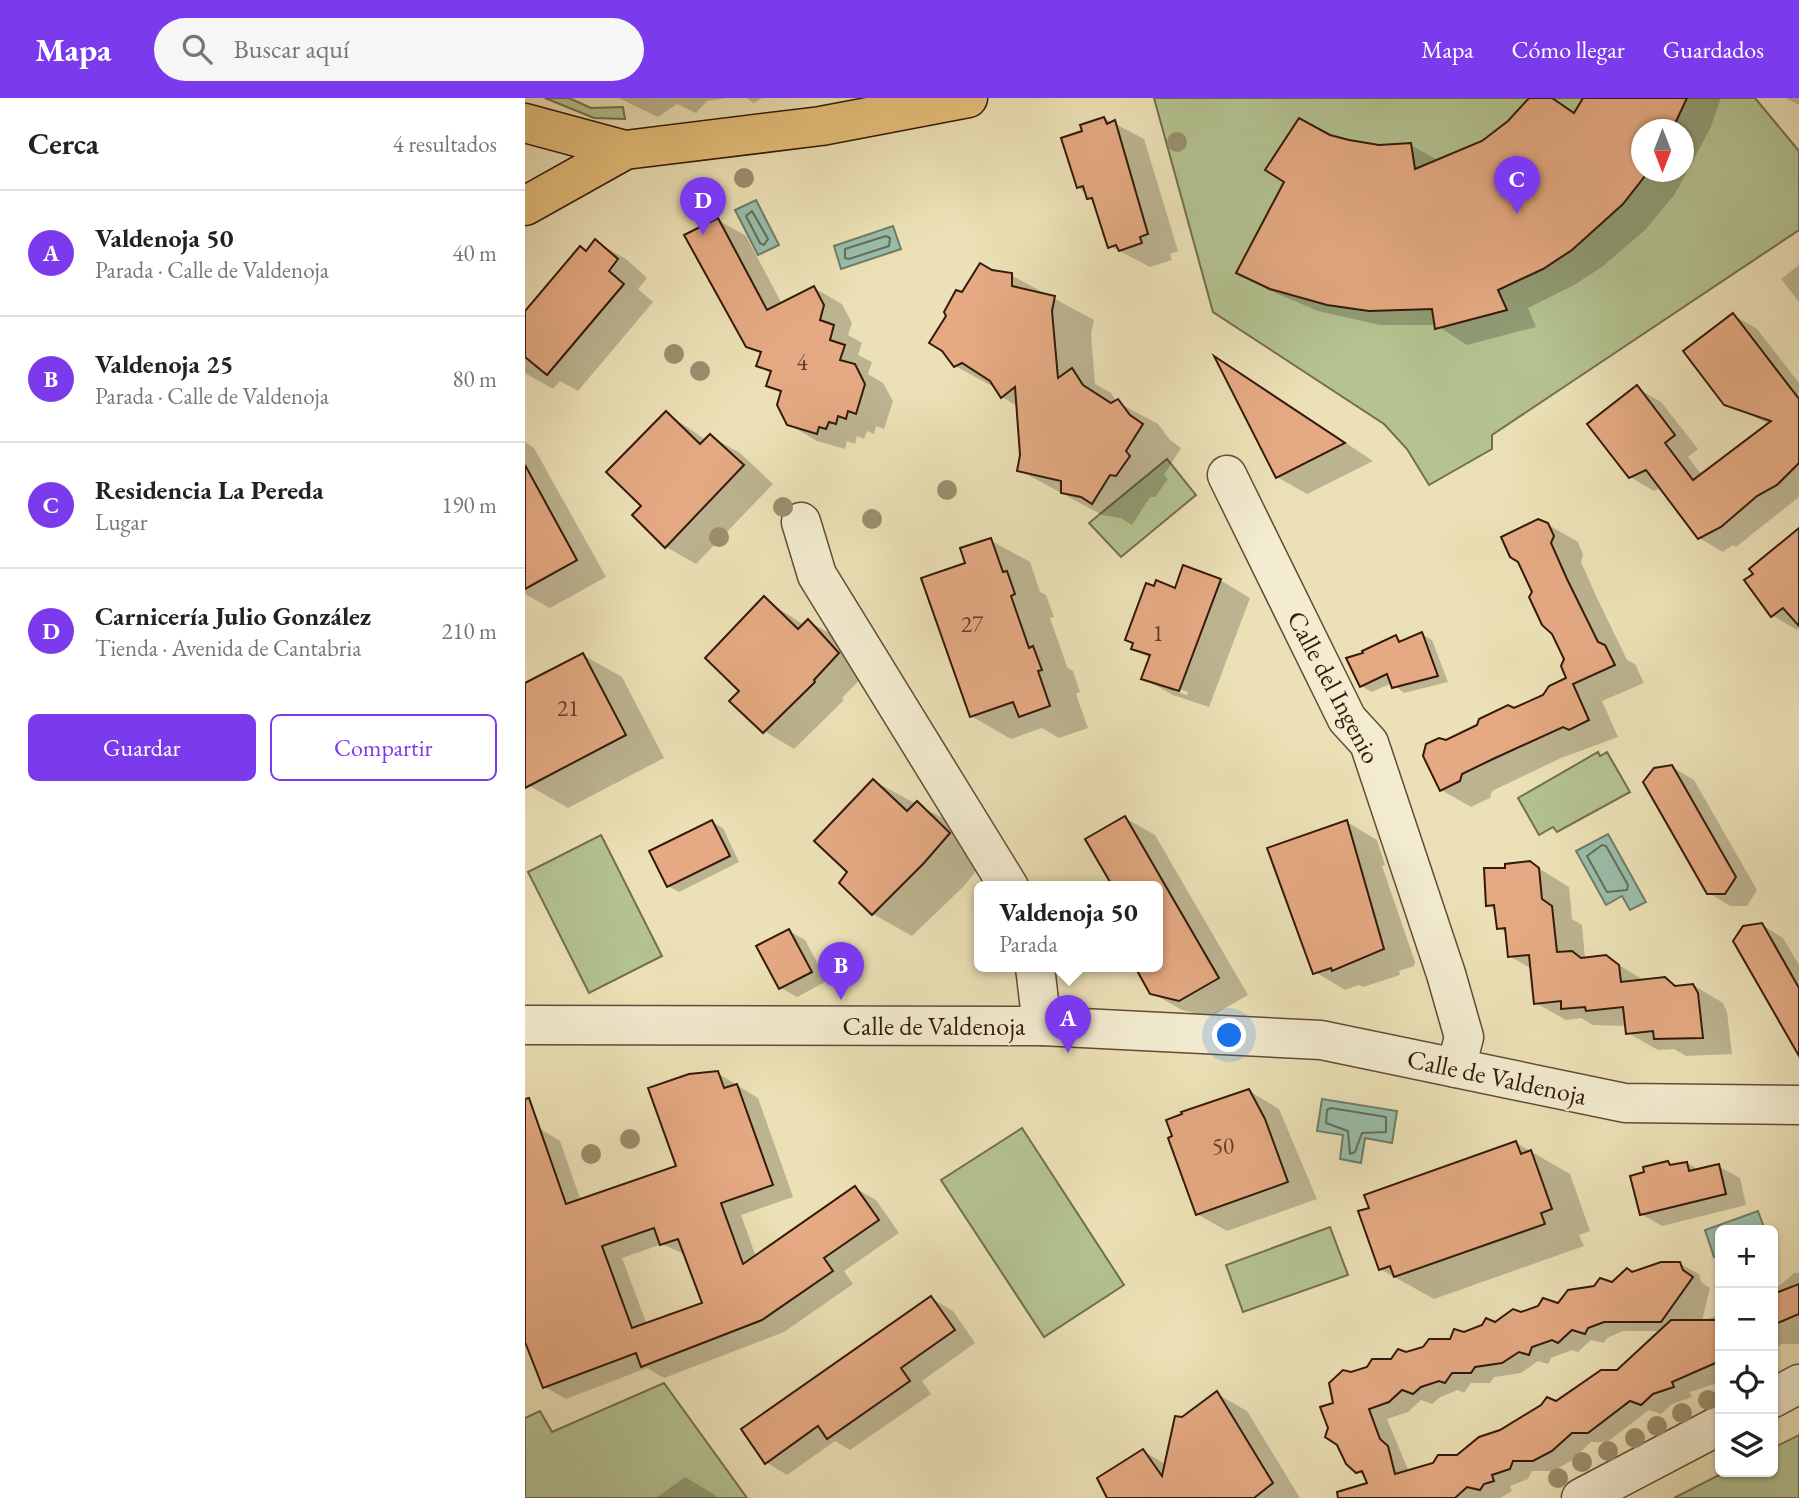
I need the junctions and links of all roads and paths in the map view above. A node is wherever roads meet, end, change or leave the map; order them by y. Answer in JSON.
{"nodes":[{"id":1,"x":968,"y":98,"type":"edge"},
{"id":2,"x":525,"y":123,"type":"edge"},
{"id":3,"x":625,"y":150,"type":"junction"},
{"id":4,"x":525,"y":206,"type":"edge"},
{"id":5,"x":1227,"y":475,"type":"dead end"},
{"id":6,"x":801,"y":522,"type":"dead end"},
{"id":7,"x":1005,"y":881,"type":"edge"},
{"id":8,"x":1036,"y":972,"type":"edge"},
{"id":9,"x":525,"y":1025,"type":"edge"},
{"id":10,"x":1042,"y":1026,"type":"junction"},
{"id":11,"x":1456,"y":1068,"type":"junction"},
{"id":12,"x":1799,"y":1105,"type":"edge"},
{"id":13,"x":1799,"y":1384,"type":"edge"},
{"id":14,"x":1778,"y":1395,"type":"edge"},
{"id":15,"x":1715,"y":1428,"type":"edge"},
{"id":16,"x":1581,"y":1498,"type":"edge"}],
"edges":[{"from":1,"to":3,"type":"main road"},
{"from":2,"to":3,"type":"main road"},
{"from":3,"to":4,"type":"main road"},
{"from":5,"to":11,"type":"street","name":"Calle del Ingenio"},
{"from":6,"to":7,"type":"street"},
{"from":8,"to":10,"type":"street"},
{"from":9,"to":10,"type":"street","name":"Calle de Valdenoja"},
{"from":10,"to":11,"type":"street","name":"Calle de Valdenoja"},
{"from":11,"to":12,"type":"street","name":"Calle de Valdenoja"},
{"from":13,"to":14,"type":"street"},
{"from":15,"to":16,"type":"street"}]}
